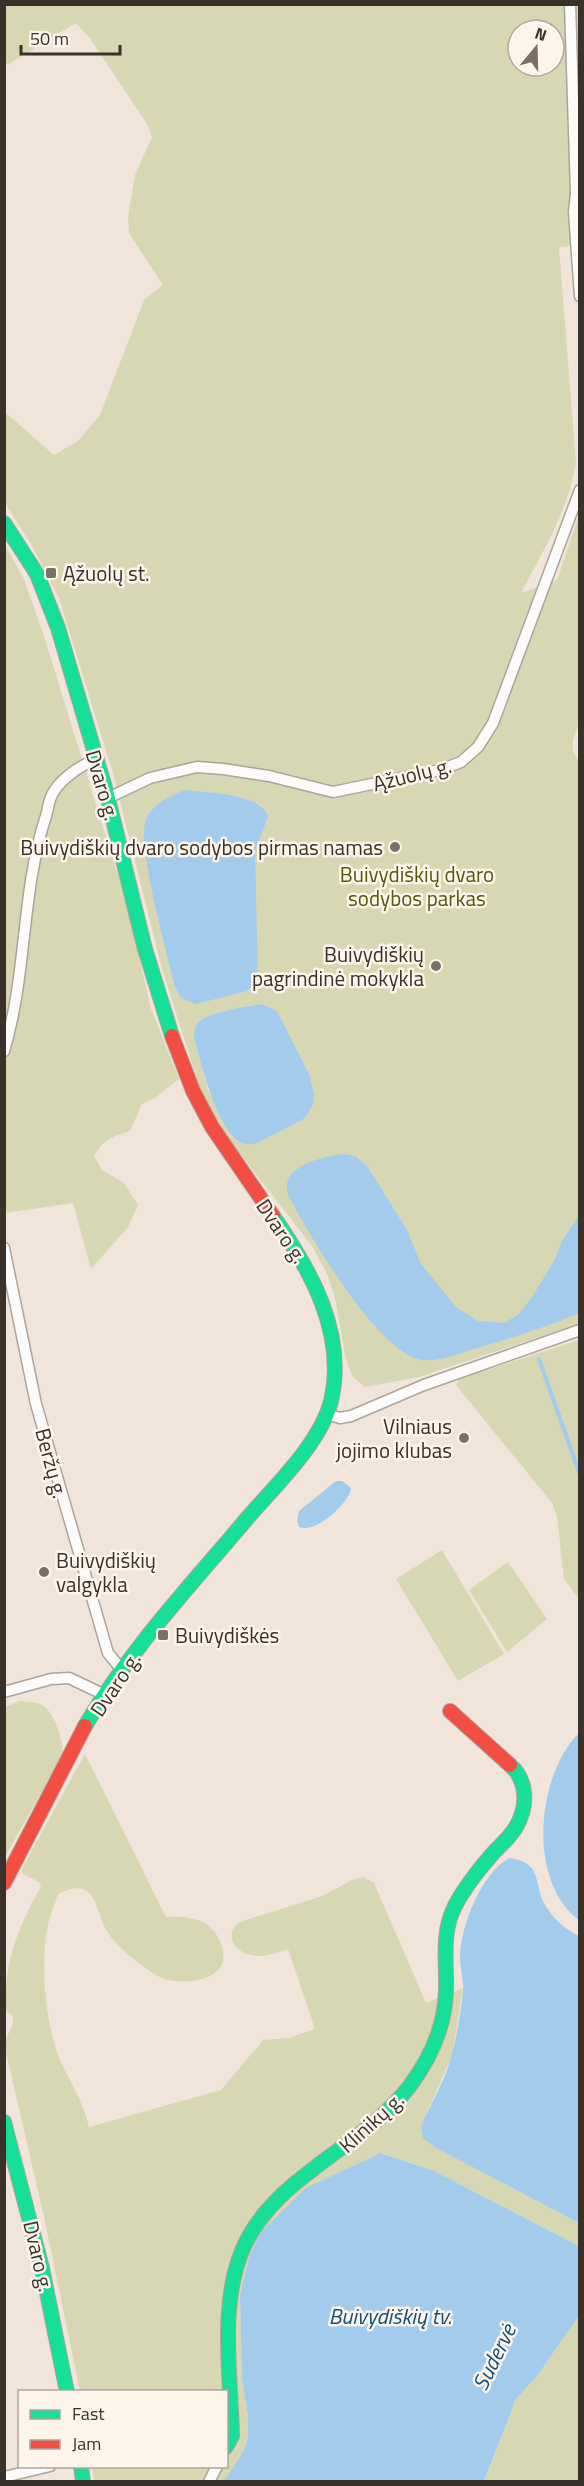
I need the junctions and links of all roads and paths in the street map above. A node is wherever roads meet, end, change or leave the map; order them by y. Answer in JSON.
{"nodes":[{"id":1,"x":570,"y":4,"type":"edge"},
{"id":2,"x":578,"y":189,"type":"edge"},
{"id":3,"x":579,"y":296,"type":"edge"},
{"id":4,"x":579,"y":489,"type":"edge"},
{"id":5,"x":4,"y":523,"type":"edge"},
{"id":6,"x":96,"y":759,"type":"junction"},
{"id":7,"x":108,"y":798,"type":"junction"},
{"id":8,"x":4,"y":1050,"type":"edge"},
{"id":9,"x":4,"y":1248,"type":"edge"},
{"id":10,"x":579,"y":1330,"type":"edge"},
{"id":11,"x":326,"y":1414,"type":"junction"},
{"id":12,"x":122,"y":1670,"type":"junction"},
{"id":13,"x":4,"y":1692,"type":"edge"},
{"id":14,"x":105,"y":1695,"type":"junction"},
{"id":15,"x":450,"y":1712,"type":"dead end"},
{"id":16,"x":4,"y":1883,"type":"edge"},
{"id":17,"x":4,"y":2122,"type":"edge"},
{"id":18,"x":67,"y":2390,"type":"edge"},
{"id":19,"x":228,"y":2443,"type":"edge"},
{"id":20,"x":42,"y":2468,"type":"edge"},
{"id":21,"x":4,"y":2477,"type":"edge"}],
"edges":[{"from":1,"to":2,"type":"street"},
{"from":2,"to":3,"type":"street"},
{"from":4,"to":7,"type":"street","name":"Ąžuolų g."},
{"from":5,"to":6,"type":"main road","name":"Dvaro g."},
{"from":6,"to":7,"type":"main road","name":"Dvaro g."},
{"from":6,"to":8,"type":"street"},
{"from":7,"to":11,"type":"main road","name":"Dvaro g."},
{"from":9,"to":12,"type":"street","name":"Beržų g."},
{"from":10,"to":11,"type":"street"},
{"from":11,"to":12,"type":"main road","name":"Dvaro g."},
{"from":12,"to":14,"type":"main road","name":"Dvaro g."},
{"from":13,"to":14,"type":"street"},
{"from":14,"to":16,"type":"main road","name":"Dvaro g."},
{"from":15,"to":19,"type":"main road","name":"Klinikų g."},
{"from":17,"to":18,"type":"main road","name":"Dvaro g."},
{"from":20,"to":21,"type":"street"}]}
